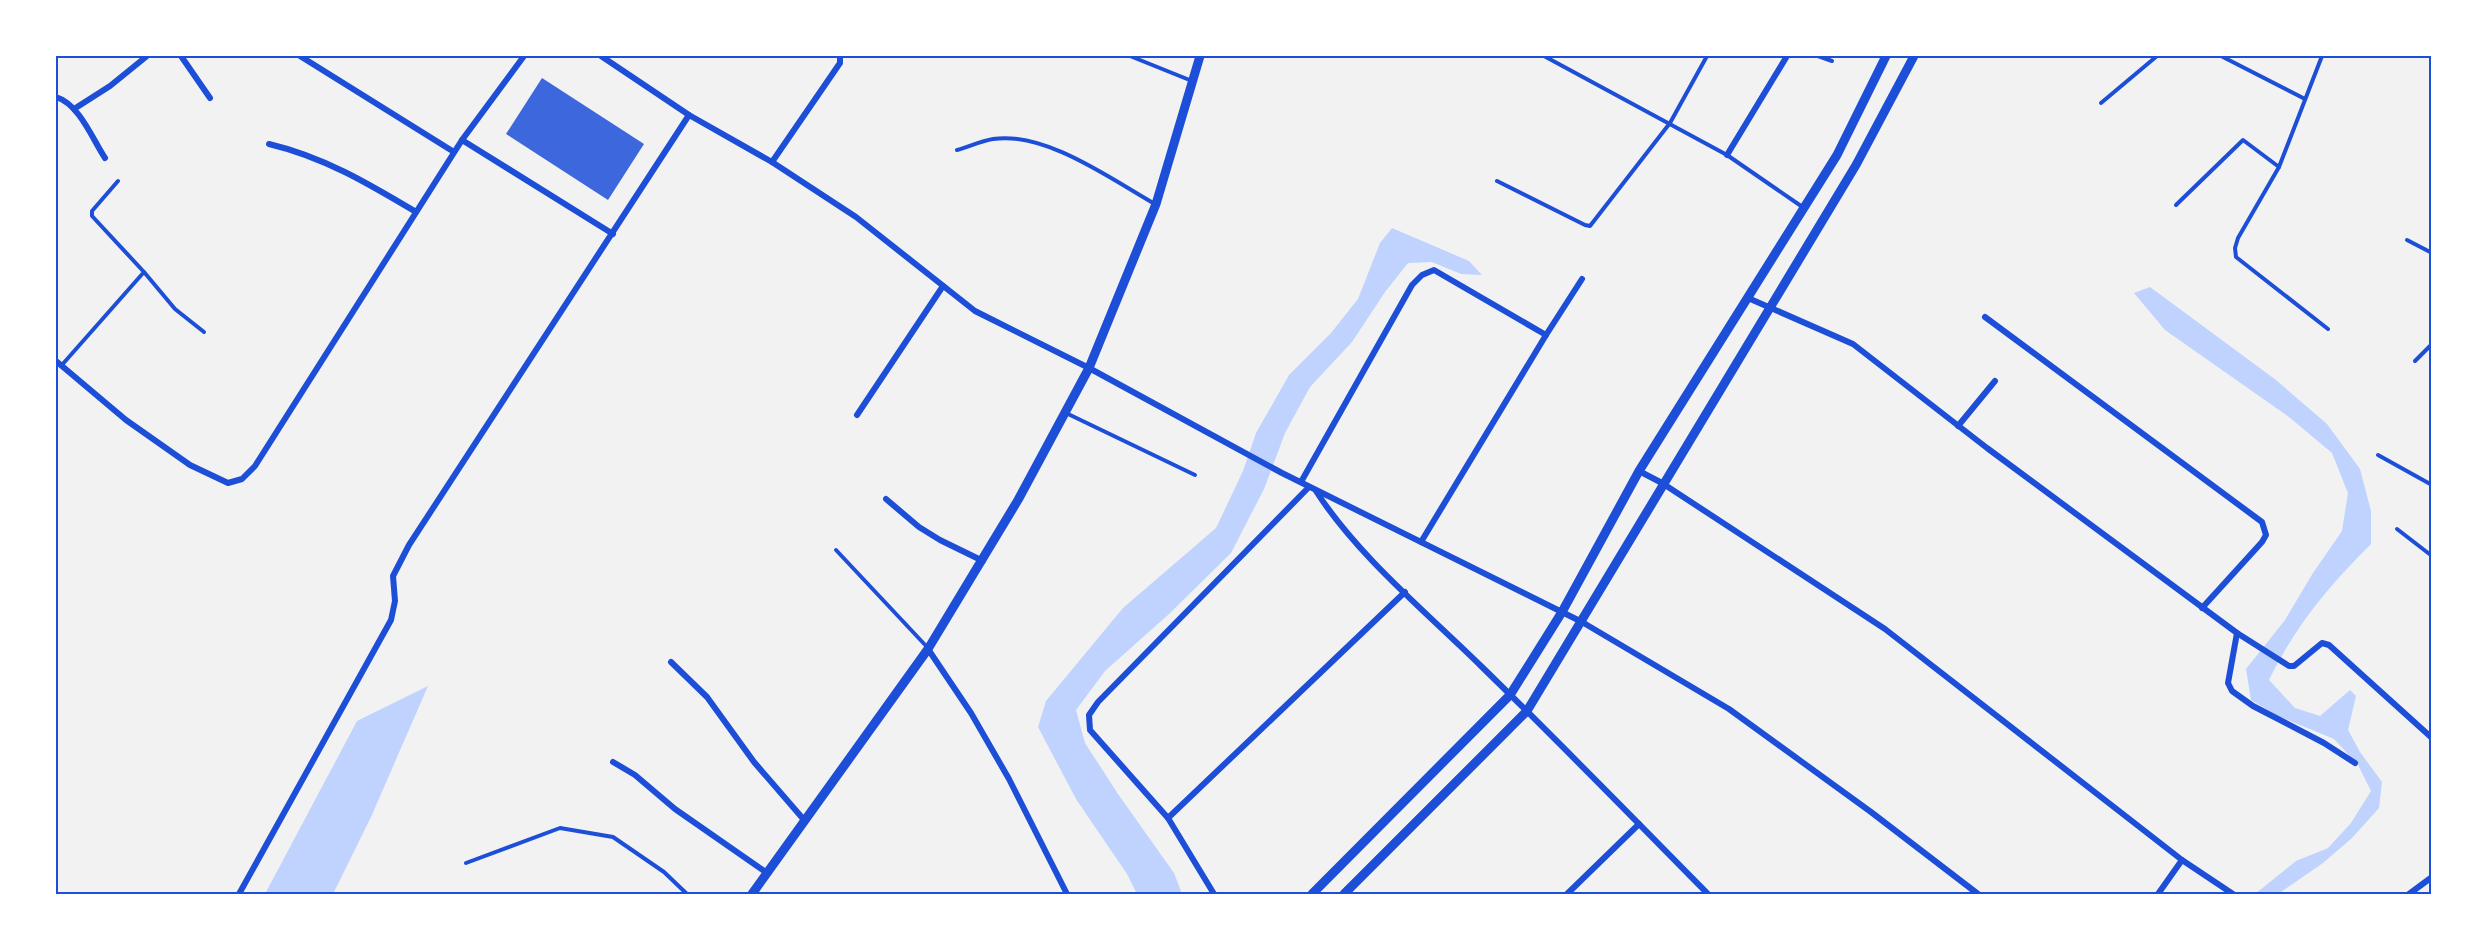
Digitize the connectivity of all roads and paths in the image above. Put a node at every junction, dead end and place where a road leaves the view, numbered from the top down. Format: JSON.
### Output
{"nodes":[{"id":1,"x":147,"y":56,"type":"edge"},
{"id":2,"x":181,"y":56,"type":"edge"},
{"id":3,"x":300,"y":56,"type":"edge"},
{"id":4,"x":524,"y":56,"type":"edge"},
{"id":5,"x":601,"y":56,"type":"edge"},
{"id":6,"x":840,"y":56,"type":"edge"},
{"id":7,"x":1130,"y":56,"type":"edge"},
{"id":8,"x":1200,"y":56,"type":"edge"},
{"id":9,"x":1544,"y":56,"type":"edge"},
{"id":10,"x":1707,"y":56,"type":"edge"},
{"id":11,"x":1787,"y":56,"type":"edge"},
{"id":12,"x":1818,"y":56,"type":"edge"},
{"id":13,"x":1886,"y":56,"type":"edge"},
{"id":14,"x":1914,"y":56,"type":"edge"},
{"id":15,"x":2157,"y":56,"type":"edge"},
{"id":16,"x":2221,"y":56,"type":"edge"},
{"id":17,"x":2322,"y":56,"type":"edge"},
{"id":18,"x":1832,"y":61,"type":"dead end"},
{"id":19,"x":1193,"y":81,"type":"junction"},
{"id":20,"x":56,"y":97,"type":"edge"},
{"id":21,"x":210,"y":98,"type":"dead end"},
{"id":22,"x":2305,"y":99,"type":"junction"},
{"id":23,"x":2101,"y":103,"type":"dead end"},
{"id":24,"x":74,"y":109,"type":"junction"},
{"id":25,"x":689,"y":115,"type":"junction"},
{"id":26,"x":1670,"y":123,"type":"junction"},
{"id":27,"x":462,"y":140,"type":"junction"},
{"id":28,"x":269,"y":144,"type":"dead end"},
{"id":29,"x":957,"y":150,"type":"dead end"},
{"id":30,"x":454,"y":152,"type":"junction"},
{"id":31,"x":1727,"y":155,"type":"junction"},
{"id":32,"x":105,"y":158,"type":"dead end"},
{"id":33,"x":772,"y":162,"type":"junction"},
{"id":34,"x":2279,"y":167,"type":"junction"},
{"id":35,"x":118,"y":181,"type":"dead end"},
{"id":36,"x":1497,"y":181,"type":"dead end"},
{"id":37,"x":1156,"y":204,"type":"junction"},
{"id":38,"x":2176,"y":205,"type":"dead end"},
{"id":39,"x":1804,"y":208,"type":"junction"},
{"id":40,"x":416,"y":212,"type":"junction"},
{"id":41,"x":613,"y":234,"type":"junction"},
{"id":42,"x":2407,"y":240,"type":"dead end"},
{"id":43,"x":2432,"y":253,"type":"edge"},
{"id":44,"x":144,"y":272,"type":"junction"},
{"id":45,"x":1582,"y":279,"type":"dead end"},
{"id":46,"x":943,"y":286,"type":"junction"},
{"id":47,"x":1748,"y":298,"type":"junction"},
{"id":48,"x":1769,"y":307,"type":"junction"},
{"id":49,"x":1985,"y":317,"type":"dead end"},
{"id":50,"x":2328,"y":329,"type":"dead end"},
{"id":51,"x":204,"y":332,"type":"dead end"},
{"id":52,"x":1546,"y":335,"type":"junction"},
{"id":53,"x":2432,"y":344,"type":"edge"},
{"id":54,"x":2415,"y":361,"type":"dead end"},
{"id":55,"x":58,"y":364,"type":"edge"},
{"id":56,"x":1089,"y":368,"type":"junction"},
{"id":57,"x":1995,"y":381,"type":"dead end"},
{"id":58,"x":1065,"y":412,"type":"junction"},
{"id":59,"x":857,"y":415,"type":"dead end"},
{"id":60,"x":1958,"y":426,"type":"junction"},
{"id":61,"x":2379,"y":455,"type":"dead end"},
{"id":62,"x":1639,"y":471,"type":"junction"},
{"id":63,"x":1196,"y":475,"type":"dead end"},
{"id":64,"x":1301,"y":482,"type":"junction"},
{"id":65,"x":1662,"y":483,"type":"junction"},
{"id":66,"x":2432,"y":484,"type":"edge"},
{"id":67,"x":1312,"y":489,"type":"junction"},
{"id":68,"x":886,"y":499,"type":"dead end"},
{"id":69,"x":2397,"y":529,"type":"dead end"},
{"id":70,"x":1421,"y":542,"type":"junction"},
{"id":71,"x":836,"y":550,"type":"dead end"},
{"id":72,"x":2432,"y":556,"type":"edge"},
{"id":73,"x":983,"y":561,"type":"junction"},
{"id":74,"x":1405,"y":592,"type":"junction"},
{"id":75,"x":2202,"y":608,"type":"junction"},
{"id":76,"x":1562,"y":612,"type":"junction"},
{"id":77,"x":1582,"y":622,"type":"junction"},
{"id":78,"x":2237,"y":633,"type":"junction"},
{"id":79,"x":928,"y":649,"type":"junction"},
{"id":80,"x":671,"y":662,"type":"dead end"},
{"id":81,"x":1510,"y":695,"type":"junction"},
{"id":82,"x":1527,"y":711,"type":"junction"},
{"id":83,"x":2432,"y":738,"type":"edge"},
{"id":84,"x":613,"y":762,"type":"dead end"},
{"id":85,"x":2355,"y":764,"type":"dead end"},
{"id":86,"x":1168,"y":818,"type":"junction"},
{"id":87,"x":805,"y":821,"type":"junction"},
{"id":88,"x":1639,"y":824,"type":"junction"},
{"id":89,"x":2182,"y":860,"type":"junction"},
{"id":90,"x":466,"y":863,"type":"dead end"},
{"id":91,"x":767,"y":873,"type":"junction"},
{"id":92,"x":2432,"y":877,"type":"edge"},
{"id":93,"x":239,"y":894,"type":"edge"},
{"id":94,"x":687,"y":894,"type":"edge"},
{"id":95,"x":752,"y":894,"type":"edge"},
{"id":96,"x":1067,"y":894,"type":"edge"},
{"id":97,"x":1214,"y":894,"type":"edge"},
{"id":98,"x":1312,"y":894,"type":"edge"},
{"id":99,"x":1344,"y":894,"type":"edge"},
{"id":100,"x":1567,"y":894,"type":"edge"},
{"id":101,"x":1708,"y":894,"type":"edge"},
{"id":102,"x":1978,"y":894,"type":"edge"},
{"id":103,"x":2158,"y":894,"type":"edge"},
{"id":104,"x":2233,"y":894,"type":"edge"},
{"id":105,"x":2409,"y":894,"type":"edge"}],
"edges":[{"from":1,"to":24,"type":"street"},
{"from":2,"to":21,"type":"street"},
{"from":3,"to":30,"type":"street"},
{"from":4,"to":27,"type":"street"},
{"from":5,"to":25,"type":"street"},
{"from":6,"to":33,"type":"street"},
{"from":7,"to":19,"type":"lane"},
{"from":8,"to":19,"type":"street"},
{"from":9,"to":26,"type":"lane"},
{"from":10,"to":26,"type":"lane"},
{"from":11,"to":31,"type":"street"},
{"from":12,"to":18,"type":"lane"},
{"from":13,"to":39,"type":"street"},
{"from":14,"to":48,"type":"street"},
{"from":15,"to":23,"type":"lane"},
{"from":16,"to":22,"type":"lane"},
{"from":17,"to":22,"type":"lane"},
{"from":19,"to":37,"type":"street"},
{"from":20,"to":24,"type":"street"},
{"from":22,"to":34,"type":"lane"},
{"from":24,"to":32,"type":"street"},
{"from":25,"to":33,"type":"street"},
{"from":25,"to":41,"type":"street"},
{"from":26,"to":31,"type":"lane"},
{"from":26,"to":36,"type":"lane"},
{"from":27,"to":30,"type":"street"},
{"from":27,"to":41,"type":"street"},
{"from":28,"to":40,"type":"street"},
{"from":29,"to":37,"type":"lane"},
{"from":30,"to":40,"type":"street"},
{"from":31,"to":39,"type":"lane"},
{"from":33,"to":46,"type":"street"},
{"from":34,"to":38,"type":"lane"},
{"from":34,"to":50,"type":"lane"},
{"from":35,"to":44,"type":"lane"},
{"from":37,"to":56,"type":"street"},
{"from":39,"to":47,"type":"street"},
{"from":40,"to":55,"type":"street"},
{"from":41,"to":93,"type":"street"},
{"from":42,"to":43,"type":"lane"},
{"from":44,"to":51,"type":"lane"},
{"from":44,"to":55,"type":"lane"},
{"from":45,"to":52,"type":"street"},
{"from":46,"to":56,"type":"street"},
{"from":46,"to":59,"type":"street"},
{"from":47,"to":48,"type":"street"},
{"from":47,"to":62,"type":"street"},
{"from":48,"to":60,"type":"street"},
{"from":48,"to":65,"type":"street"},
{"from":49,"to":75,"type":"street"},
{"from":52,"to":64,"type":"street"},
{"from":52,"to":70,"type":"street"},
{"from":53,"to":54,"type":"lane"},
{"from":56,"to":58,"type":"street"},
{"from":56,"to":64,"type":"street"},
{"from":57,"to":60,"type":"street"},
{"from":58,"to":63,"type":"lane"},
{"from":58,"to":73,"type":"street"},
{"from":60,"to":75,"type":"street"},
{"from":61,"to":66,"type":"lane"},
{"from":62,"to":65,"type":"street"},
{"from":62,"to":76,"type":"street"},
{"from":64,"to":67,"type":"street"},
{"from":65,"to":77,"type":"street"},
{"from":65,"to":89,"type":"street"},
{"from":67,"to":70,"type":"street"},
{"from":67,"to":74,"type":"street"},
{"from":67,"to":86,"type":"street"},
{"from":68,"to":73,"type":"street"},
{"from":69,"to":72,"type":"lane"},
{"from":70,"to":76,"type":"street"},
{"from":71,"to":79,"type":"lane"},
{"from":73,"to":79,"type":"street"},
{"from":74,"to":81,"type":"street"},
{"from":74,"to":86,"type":"street"},
{"from":75,"to":78,"type":"street"},
{"from":76,"to":77,"type":"street"},
{"from":76,"to":81,"type":"street"},
{"from":77,"to":82,"type":"street"},
{"from":77,"to":102,"type":"street"},
{"from":78,"to":83,"type":"street"},
{"from":78,"to":85,"type":"street"},
{"from":79,"to":87,"type":"street"},
{"from":79,"to":96,"type":"street"},
{"from":80,"to":87,"type":"street"},
{"from":81,"to":82,"type":"street"},
{"from":81,"to":98,"type":"street"},
{"from":82,"to":88,"type":"street"},
{"from":82,"to":99,"type":"street"},
{"from":84,"to":91,"type":"street"},
{"from":86,"to":97,"type":"street"},
{"from":87,"to":91,"type":"street"},
{"from":88,"to":100,"type":"street"},
{"from":88,"to":101,"type":"street"},
{"from":89,"to":103,"type":"street"},
{"from":89,"to":104,"type":"street"},
{"from":90,"to":94,"type":"lane"},
{"from":91,"to":95,"type":"street"},
{"from":92,"to":105,"type":"street"}]}
